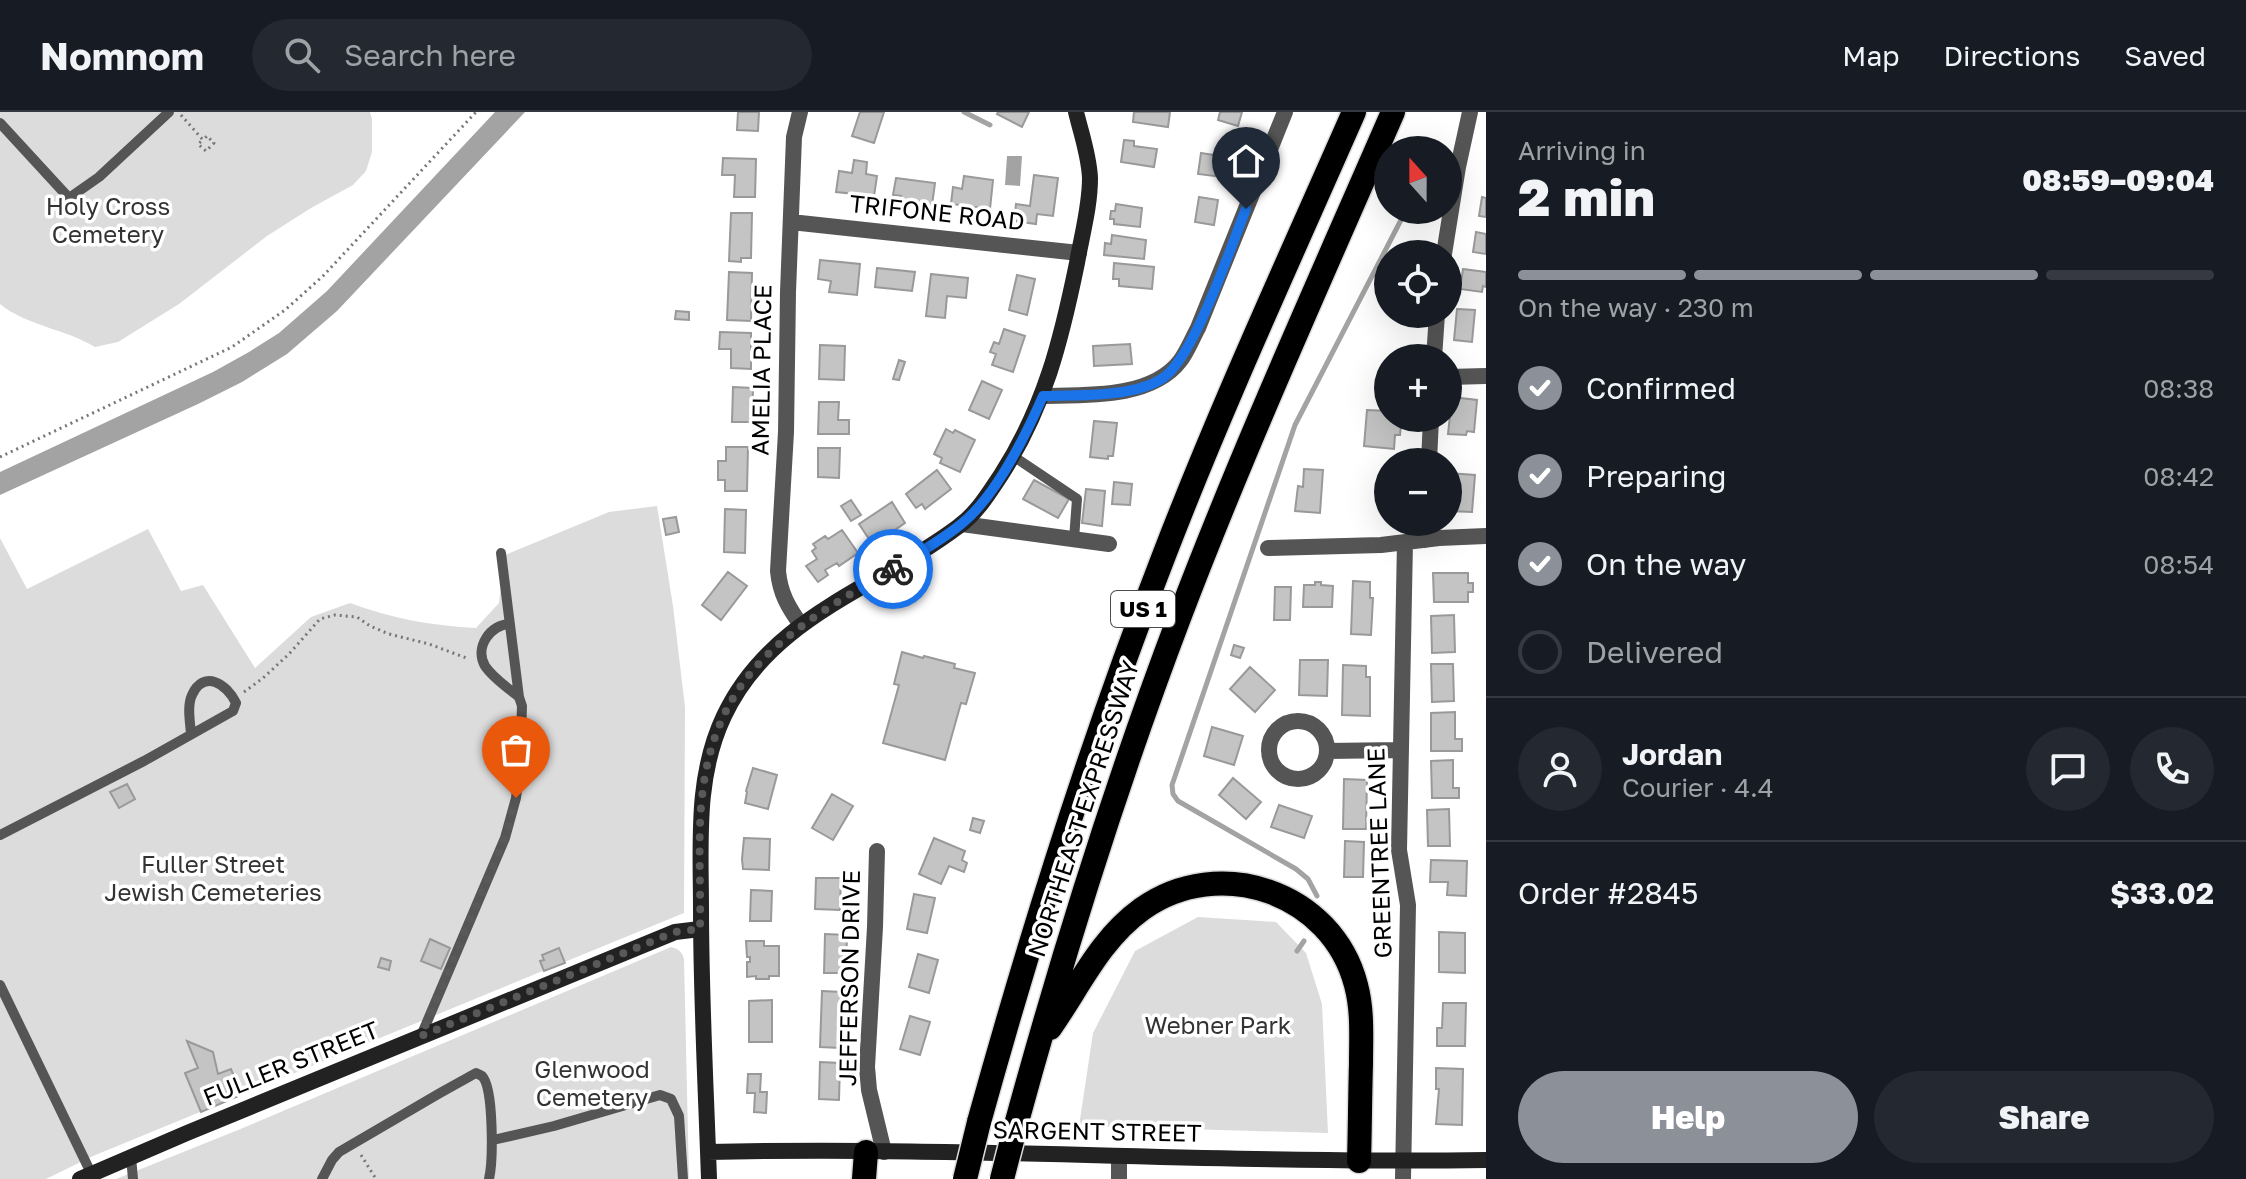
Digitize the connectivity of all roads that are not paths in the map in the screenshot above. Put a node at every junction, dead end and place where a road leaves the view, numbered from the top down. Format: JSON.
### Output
{"nodes":[{"id":1,"x":169,"y":112,"type":"edge"},
{"id":2,"x":800,"y":112,"type":"edge"},
{"id":3,"x":1076,"y":112,"type":"edge"},
{"id":4,"x":1285,"y":112,"type":"edge"},
{"id":5,"x":1354,"y":112,"type":"edge"},
{"id":6,"x":1393,"y":112,"type":"edge"},
{"id":7,"x":1470,"y":112,"type":"edge"},
{"id":8,"x":0,"y":123,"type":"edge"},
{"id":9,"x":791,"y":222,"type":"junction"},
{"id":10,"x":1446,"y":240,"type":"edge"},
{"id":11,"x":1079,"y":253,"type":"junction"},
{"id":12,"x":1486,"y":376,"type":"edge"},
{"id":13,"x":1462,"y":377,"type":"edge"},
{"id":14,"x":1043,"y":396,"type":"junction"},
{"id":15,"x":1013,"y":456,"type":"junction"},
{"id":16,"x":962,"y":524,"type":"junction"},
{"id":17,"x":1425,"y":536,"type":"edge"},
{"id":18,"x":1486,"y":536,"type":"edge"},
{"id":19,"x":1074,"y":539,"type":"junction"},
{"id":20,"x":1425,"y":540,"type":"junction"},
{"id":21,"x":1405,"y":542,"type":"junction"},
{"id":22,"x":1109,"y":544,"type":"dead end"},
{"id":23,"x":1268,"y":548,"type":"dead end"},
{"id":24,"x":501,"y":553,"type":"dead end"},
{"id":25,"x":510,"y":624,"type":"junction"},
{"id":26,"x":801,"y":625,"type":"junction"},
{"id":27,"x":519,"y":697,"type":"junction"},
{"id":28,"x":191,"y":734,"type":"junction"},
{"id":29,"x":1400,"y":750,"type":"junction"},
{"id":30,"x":1327,"y":751,"type":"dead end"},
{"id":31,"x":0,"y":835,"type":"edge"},
{"id":32,"x":877,"y":851,"type":"dead end"},
{"id":33,"x":700,"y":929,"type":"junction"},
{"id":34,"x":0,"y":985,"type":"edge"},
{"id":35,"x":421,"y":1036,"type":"junction"},
{"id":36,"x":1039,"y":1043,"type":"junction"},
{"id":37,"x":493,"y":1140,"type":"junction"},
{"id":38,"x":708,"y":1152,"type":"junction"},
{"id":39,"x":875,"y":1152,"type":"junction"},
{"id":40,"x":131,"y":1157,"type":"junction"},
{"id":41,"x":1119,"y":1157,"type":"junction"},
{"id":42,"x":1486,"y":1160,"type":"edge"},
{"id":43,"x":1359,"y":1161,"type":"junction"},
{"id":44,"x":1403,"y":1161,"type":"junction"},
{"id":45,"x":86,"y":1176,"type":"edge"},
{"id":46,"x":133,"y":1179,"type":"edge"},
{"id":47,"x":322,"y":1179,"type":"edge"},
{"id":48,"x":489,"y":1179,"type":"edge"},
{"id":49,"x":683,"y":1179,"type":"edge"},
{"id":50,"x":709,"y":1179,"type":"edge"},
{"id":51,"x":864,"y":1179,"type":"edge"},
{"id":52,"x":965,"y":1179,"type":"edge"},
{"id":53,"x":1002,"y":1179,"type":"edge"},
{"id":54,"x":1119,"y":1179,"type":"edge"},
{"id":55,"x":1403,"y":1179,"type":"edge"}],
"edges":[{"from":1,"to":8,"type":"lane"},
{"from":2,"to":9,"type":"street","name":"AMELIA PLACE"},
{"from":3,"to":11,"type":"street"},
{"from":4,"to":14,"type":"street"},
{"from":5,"to":52,"type":"highway","name":"NORTHEAST EXPRESSWAY","number":"US 1","bridge":true},
{"from":6,"to":36,"type":"highway","name":"NORTHEAST EXPRESSWAY","number":"US 1"},
{"from":7,"to":10,"type":"street"},
{"from":9,"to":11,"type":"street","name":"TRIFONE ROAD"},
{"from":9,"to":26,"type":"street","name":"AMELIA PLACE"},
{"from":11,"to":14,"type":"street"},
{"from":12,"to":13,"type":"street"},
{"from":14,"to":15,"type":"street"},
{"from":15,"to":16,"type":"street"},
{"from":15,"to":19,"type":"lane"},
{"from":16,"to":19,"type":"street"},
{"from":16,"to":26,"type":"street"},
{"from":17,"to":20,"type":"street"},
{"from":18,"to":20,"type":"street"},
{"from":19,"to":22,"type":"street"},
{"from":20,"to":21,"type":"street"},
{"from":21,"to":23,"type":"street"},
{"from":21,"to":29,"type":"street","name":"GREENTREE LANE"},
{"from":24,"to":25,"type":"lane"},
{"from":25,"to":27,"type":"lane"},
{"from":25,"to":27,"type":"lane"},
{"from":26,"to":33,"type":"street"},
{"from":27,"to":35,"type":"lane"},
{"from":28,"to":28,"type":"lane"},
{"from":28,"to":31,"type":"lane"},
{"from":29,"to":30,"type":"street"},
{"from":29,"to":44,"type":"street","name":"GREENTREE LANE"},
{"from":32,"to":39,"type":"street","name":"JEFFERSON DRIVE"},
{"from":33,"to":35,"type":"street","name":"FULLER STREET"},
{"from":33,"to":38,"type":"street"},
{"from":34,"to":45,"type":"lane"},
{"from":35,"to":40,"type":"street","name":"FULLER STREET"},
{"from":36,"to":43,"type":"highway"},
{"from":36,"to":53,"type":"highway","name":"NORTHEAST EXPRESSWAY","number":"US 1","bridge":true},
{"from":37,"to":47,"type":"lane"},
{"from":37,"to":48,"type":"lane"},
{"from":37,"to":49,"type":"lane"},
{"from":38,"to":39,"type":"street","name":"SARGENT STREET"},
{"from":38,"to":50,"type":"street"},
{"from":39,"to":41,"type":"street","name":"SARGENT STREET"},
{"from":39,"to":51,"type":"highway"},
{"from":40,"to":45,"type":"street","name":"FULLER STREET"},
{"from":40,"to":46,"type":"lane"},
{"from":41,"to":43,"type":"street","name":"SARGENT STREET"},
{"from":41,"to":54,"type":"street"},
{"from":42,"to":44,"type":"street","name":"SARGENT STREET"},
{"from":43,"to":44,"type":"street","name":"SARGENT STREET"},
{"from":44,"to":55,"type":"street","name":"GREENTREE LANE"}]}
